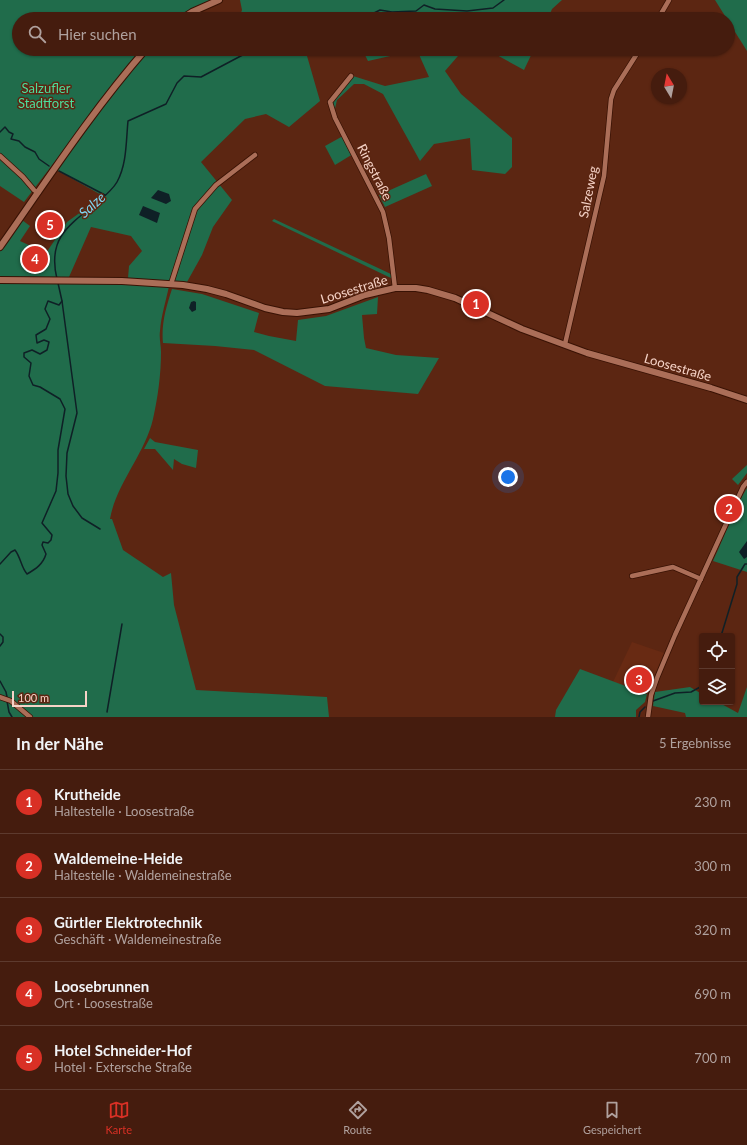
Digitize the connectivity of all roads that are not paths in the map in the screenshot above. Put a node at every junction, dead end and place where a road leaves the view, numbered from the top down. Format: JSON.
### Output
{"nodes":[{"id":1,"x":219,"y":0,"type":"edge"},
{"id":2,"x":669,"y":0,"type":"edge"},
{"id":3,"x":192,"y":12,"type":"edge"},
{"id":4,"x":662,"y":12,"type":"edge"},
{"id":5,"x":140,"y":56,"type":"edge"},
{"id":6,"x":636,"y":56,"type":"edge"},
{"id":7,"x":351,"y":76,"type":"dead end"},
{"id":8,"x":255,"y":155,"type":"dead end"},
{"id":9,"x":0,"y":156,"type":"edge"},
{"id":10,"x":38,"y":193,"type":"junction"},
{"id":11,"x":0,"y":247,"type":"edge"},
{"id":12,"x":0,"y":280,"type":"edge"},
{"id":13,"x":172,"y":284,"type":"junction"},
{"id":14,"x":395,"y":288,"type":"junction"},
{"id":15,"x":565,"y":344,"type":"junction"},
{"id":16,"x":747,"y":400,"type":"edge"},
{"id":17,"x":747,"y":482,"type":"edge"},
{"id":18,"x":632,"y":576,"type":"dead end"},
{"id":19,"x":701,"y":578,"type":"junction"},
{"id":20,"x":2,"y":698,"type":"edge"},
{"id":21,"x":30,"y":717,"type":"edge"},
{"id":22,"x":648,"y":717,"type":"edge"}],
"edges":[{"from":1,"to":3,"type":"street"},
{"from":2,"to":4,"type":"street"},
{"from":5,"to":10,"type":"street"},
{"from":6,"to":15,"type":"street","name":"Salzeweg"},
{"from":7,"to":14,"type":"street","name":"Ringstraße"},
{"from":8,"to":13,"type":"street"},
{"from":9,"to":10,"type":"street"},
{"from":10,"to":11,"type":"street"},
{"from":12,"to":13,"type":"street","name":"Loosestraße"},
{"from":13,"to":14,"type":"street","name":"Loosestraße"},
{"from":14,"to":15,"type":"street","name":"Loosestraße"},
{"from":15,"to":16,"type":"street","name":"Loosestraße"},
{"from":17,"to":19,"type":"street"},
{"from":18,"to":19,"type":"street"},
{"from":19,"to":22,"type":"street"},
{"from":20,"to":21,"type":"street"}]}
